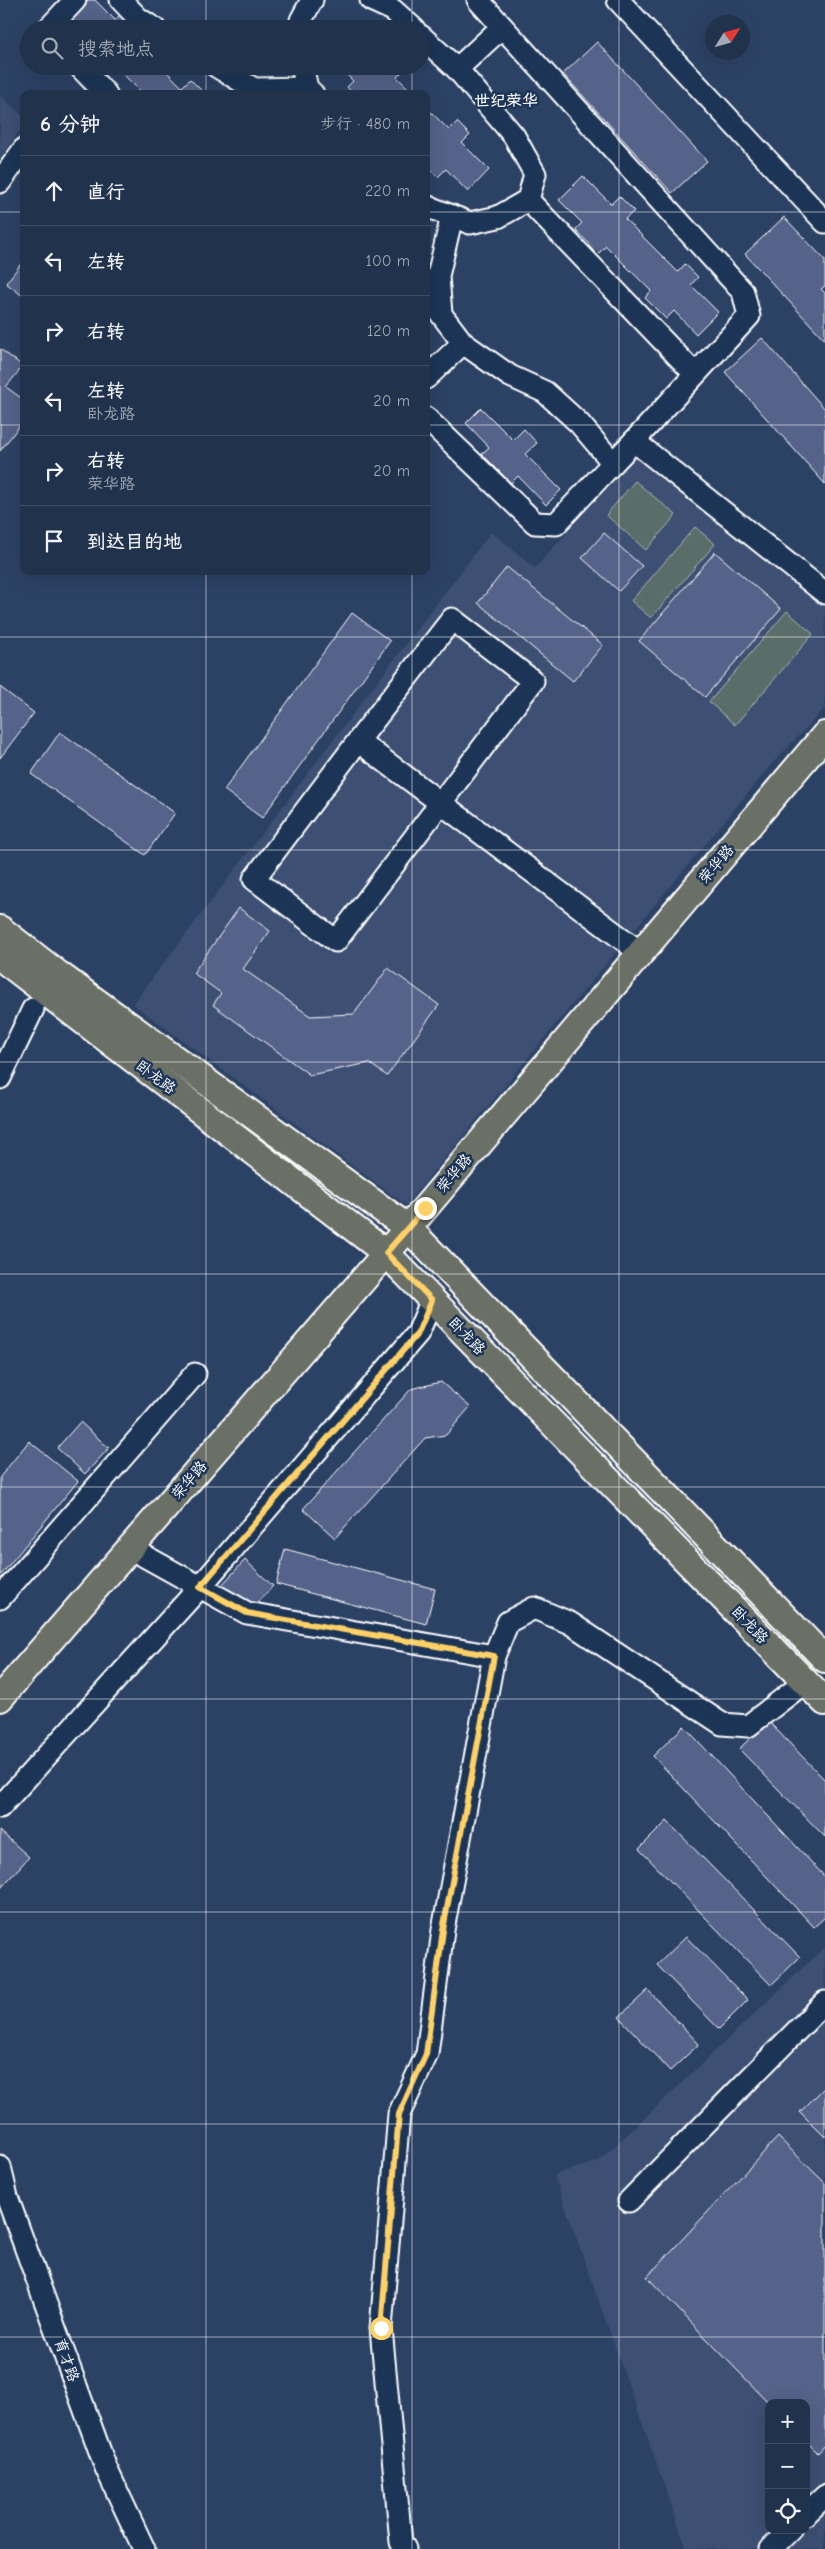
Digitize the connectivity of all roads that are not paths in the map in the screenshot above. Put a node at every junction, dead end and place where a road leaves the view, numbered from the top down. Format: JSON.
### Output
{"nodes":[{"id":1,"x":75,"y":0,"type":"edge"},
{"id":2,"x":121,"y":0,"type":"edge"},
{"id":3,"x":312,"y":0,"type":"edge"},
{"id":4,"x":371,"y":0,"type":"edge"},
{"id":5,"x":478,"y":0,"type":"edge"},
{"id":6,"x":618,"y":0,"type":"edge"},
{"id":7,"x":56,"y":20,"type":"edge"},
{"id":8,"x":141,"y":20,"type":"edge"},
{"id":9,"x":301,"y":20,"type":"edge"},
{"id":10,"x":404,"y":20,"type":"edge"},
{"id":11,"x":502,"y":26,"type":"junction"},
{"id":12,"x":430,"y":44,"type":"edge"},
{"id":13,"x":457,"y":69,"type":"junction"},
{"id":14,"x":88,"y":75,"type":"edge"},
{"id":15,"x":231,"y":75,"type":"edge"},
{"id":16,"x":305,"y":75,"type":"edge"},
{"id":17,"x":102,"y":90,"type":"edge"},
{"id":18,"x":282,"y":90,"type":"edge"},
{"id":19,"x":310,"y":90,"type":"edge"},
{"id":20,"x":20,"y":154,"type":"edge"},
{"id":21,"x":0,"y":182,"type":"edge"},
{"id":22,"x":528,"y":200,"type":"junction"},
{"id":23,"x":430,"y":208,"type":"edge"},
{"id":24,"x":452,"y":216,"type":"junction"},
{"id":25,"x":825,"y":222,"type":"edge"},
{"id":26,"x":463,"y":343,"type":"junction"},
{"id":27,"x":430,"y":374,"type":"edge"},
{"id":28,"x":695,"y":374,"type":"junction"},
{"id":29,"x":430,"y":422,"type":"edge"},
{"id":30,"x":634,"y":441,"type":"junction"},
{"id":31,"x":613,"y":463,"type":"junction"},
{"id":32,"x":825,"y":592,"type":"edge"},
{"id":33,"x":825,"y":735,"type":"edge"},
{"id":34,"x":358,"y":741,"type":"junction"},
{"id":35,"x":440,"y":802,"type":"junction"},
{"id":36,"x":0,"y":929,"type":"edge"},
{"id":37,"x":640,"y":953,"type":"junction"},
{"id":38,"x":0,"y":957,"type":"edge"},
{"id":39,"x":33,"y":1010,"type":"dead end"},
{"id":40,"x":0,"y":1078,"type":"edge"},
{"id":41,"x":408,"y":1228,"type":"junction"},
{"id":42,"x":386,"y":1253,"type":"junction"},
{"id":43,"x":432,"y":1300,"type":"junction"},
{"id":44,"x":195,"y":1374,"type":"dead end"},
{"id":45,"x":130,"y":1548,"type":"junction"},
{"id":46,"x":200,"y":1587,"type":"junction"},
{"id":47,"x":0,"y":1598,"type":"edge"},
{"id":48,"x":494,"y":1656,"type":"junction"},
{"id":49,"x":825,"y":1659,"type":"edge"},
{"id":50,"x":806,"y":1682,"type":"junction"},
{"id":51,"x":0,"y":1698,"type":"edge"},
{"id":52,"x":825,"y":1702,"type":"edge"},
{"id":53,"x":0,"y":1807,"type":"edge"},
{"id":54,"x":825,"y":2002,"type":"edge"},
{"id":55,"x":0,"y":2167,"type":"edge"},
{"id":56,"x":629,"y":2202,"type":"dead end"},
{"id":57,"x":825,"y":2496,"type":"edge"},
{"id":58,"x":810,"y":2510,"type":"edge"},
{"id":59,"x":786,"y":2534,"type":"edge"},
{"id":60,"x":144,"y":2549,"type":"edge"},
{"id":61,"x":405,"y":2549,"type":"edge"},
{"id":62,"x":771,"y":2549,"type":"edge"}],
"edges":[{"from":1,"to":7,"type":"street"},
{"from":2,"to":8,"type":"street"},
{"from":3,"to":9,"type":"street"},
{"from":4,"to":10,"type":"street"},
{"from":5,"to":11,"type":"street"},
{"from":6,"to":25,"type":"street"},
{"from":11,"to":13,"type":"street"},
{"from":11,"to":28,"type":"street"},
{"from":12,"to":13,"type":"street"},
{"from":13,"to":22,"type":"street"},
{"from":14,"to":17,"type":"street"},
{"from":15,"to":18,"type":"street"},
{"from":16,"to":19,"type":"street"},
{"from":20,"to":21,"type":"street"},
{"from":22,"to":24,"type":"street"},
{"from":22,"to":28,"type":"street"},
{"from":23,"to":24,"type":"street"},
{"from":24,"to":26,"type":"street"},
{"from":26,"to":27,"type":"street"},
{"from":26,"to":31,"type":"street"},
{"from":28,"to":30,"type":"street"},
{"from":29,"to":31,"type":"street"},
{"from":30,"to":31,"type":"street"},
{"from":30,"to":32,"type":"street"},
{"from":33,"to":37,"type":"main road","name":"荣华路"},
{"from":34,"to":35,"type":"street"},
{"from":34,"to":35,"type":"street"},
{"from":34,"to":35,"type":"street"},
{"from":35,"to":37,"type":"street"},
{"from":36,"to":41,"type":"main road","name":"卧龙路"},
{"from":37,"to":41,"type":"main road","name":"荣华路"},
{"from":38,"to":42,"type":"main road","name":"卧龙路"},
{"from":39,"to":40,"type":"street"},
{"from":41,"to":42,"type":"main road","name":"荣华路"},
{"from":41,"to":49,"type":"main road","name":"卧龙路"},
{"from":42,"to":43,"type":"main road","name":"卧龙路"},
{"from":42,"to":45,"type":"main road","name":"荣华路"},
{"from":43,"to":46,"type":"street"},
{"from":43,"to":50,"type":"main road","name":"卧龙路"},
{"from":44,"to":47,"type":"street"},
{"from":45,"to":46,"type":"street"},
{"from":45,"to":51,"type":"main road","name":"荣华路"},
{"from":46,"to":48,"type":"street"},
{"from":46,"to":53,"type":"street"},
{"from":48,"to":50,"type":"street"},
{"from":48,"to":61,"type":"street"},
{"from":50,"to":52,"type":"main road","name":"卧龙路"},
{"from":54,"to":56,"type":"street"},
{"from":55,"to":60,"type":"street","name":"育才路"},
{"from":57,"to":58,"type":"street"},
{"from":59,"to":62,"type":"street"}]}
